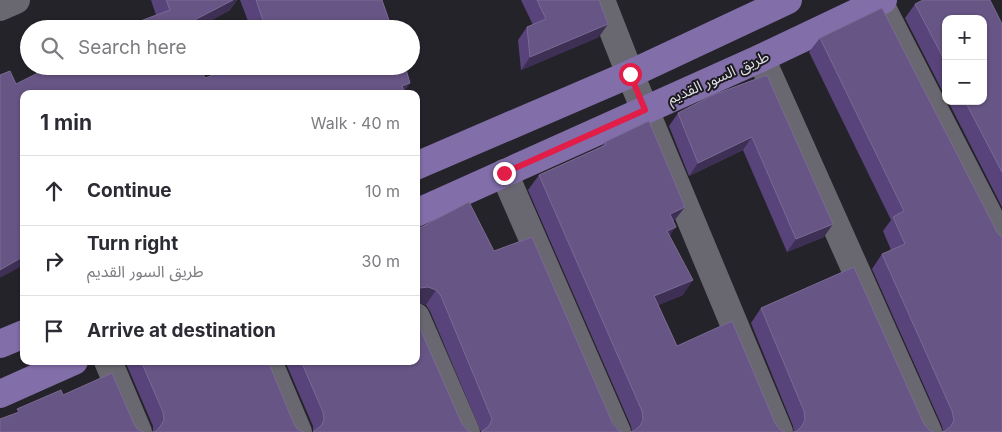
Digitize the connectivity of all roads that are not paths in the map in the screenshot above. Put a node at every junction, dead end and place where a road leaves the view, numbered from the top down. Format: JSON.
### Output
{"nodes":[{"id":1,"x":16,"y":0,"type":"edge"},
{"id":2,"x":601,"y":0,"type":"edge"},
{"id":3,"x":788,"y":0,"type":"edge"},
{"id":4,"x":880,"y":1,"type":"edge"},
{"id":5,"x":0,"y":7,"type":"edge"},
{"id":6,"x":761,"y":58,"type":"junction"},
{"id":7,"x":630,"y":74,"type":"junction"},
{"id":8,"x":645,"y":110,"type":"junction"},
{"id":9,"x":420,"y":164,"type":"edge"},
{"id":10,"x":504,"y":173,"type":"junction"},
{"id":11,"x":420,"y":211,"type":"edge"},
{"id":12,"x":1002,"y":241,"type":"edge"},
{"id":13,"x":420,"y":326,"type":"edge"},
{"id":14,"x":20,"y":336,"type":"edge"},
{"id":15,"x":0,"y":344,"type":"edge"},
{"id":16,"x":65,"y":365,"type":"edge"},
{"id":17,"x":110,"y":365,"type":"edge"},
{"id":18,"x":270,"y":365,"type":"edge"},
{"id":19,"x":0,"y":394,"type":"edge"},
{"id":20,"x":138,"y":432,"type":"edge"},
{"id":21,"x":298,"y":432,"type":"edge"},
{"id":22,"x":466,"y":432,"type":"edge"},
{"id":23,"x":617,"y":432,"type":"edge"},
{"id":24,"x":780,"y":432,"type":"edge"},
{"id":25,"x":928,"y":432,"type":"edge"}],
"edges":[{"from":1,"to":5,"type":"street"},
{"from":2,"to":7,"type":"street"},
{"from":3,"to":7,"type":"main road"},
{"from":4,"to":6,"type":"main road","name":"طريق السور القديم"},
{"from":4,"to":12,"type":"street"},
{"from":6,"to":8,"type":"main road","name":"طريق السور القديم"},
{"from":6,"to":25,"type":"street"},
{"from":7,"to":8,"type":"street"},
{"from":7,"to":9,"type":"main road"},
{"from":8,"to":10,"type":"main road","name":"طريق السور القديم"},
{"from":8,"to":24,"type":"street"},
{"from":10,"to":11,"type":"main road","name":"طريق السور القديم"},
{"from":10,"to":23,"type":"street"},
{"from":13,"to":22,"type":"street"},
{"from":14,"to":15,"type":"main road"},
{"from":16,"to":19,"type":"main road"},
{"from":17,"to":20,"type":"street"},
{"from":18,"to":21,"type":"street"}]}
